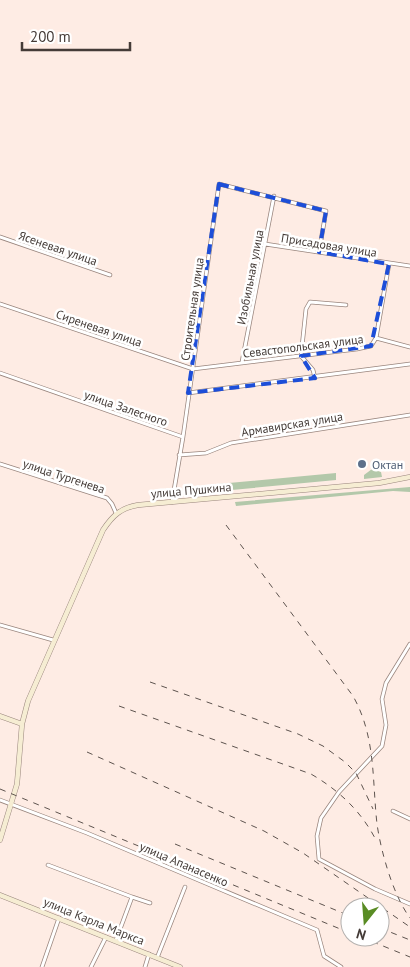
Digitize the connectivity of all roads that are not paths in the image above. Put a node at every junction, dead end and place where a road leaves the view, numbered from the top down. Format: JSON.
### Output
{"nodes":[{"id":1,"x":274,"y":196,"type":"junction"},
{"id":2,"x":0,"y":237,"type":"edge"},
{"id":3,"x":266,"y":244,"type":"junction"},
{"id":4,"x":319,"y":252,"type":"junction"},
{"id":5,"x":389,"y":264,"type":"junction"},
{"id":6,"x":410,"y":266,"type":"edge"},
{"id":7,"x":110,"y":275,"type":"dead end"},
{"id":8,"x":0,"y":304,"type":"edge"},
{"id":9,"x":346,"y":305,"type":"dead end"},
{"id":10,"x":376,"y":338,"type":"junction"},
{"id":11,"x":410,"y":347,"type":"edge"},
{"id":12,"x":302,"y":356,"type":"junction"},
{"id":13,"x":242,"y":362,"type":"junction"},
{"id":14,"x":410,"y":364,"type":"edge"},
{"id":15,"x":192,"y":369,"type":"junction"},
{"id":16,"x":0,"y":373,"type":"edge"},
{"id":17,"x":315,"y":378,"type":"junction"},
{"id":18,"x":188,"y":393,"type":"junction"},
{"id":19,"x":410,"y":415,"type":"edge"},
{"id":20,"x":183,"y":437,"type":"junction"},
{"id":21,"x":179,"y":456,"type":"junction"},
{"id":22,"x":0,"y":464,"type":"edge"},
{"id":23,"x":410,"y":477,"type":"edge"},
{"id":24,"x":172,"y":502,"type":"junction"},
{"id":25,"x":116,"y":513,"type":"junction"},
{"id":26,"x":0,"y":625,"type":"edge"},
{"id":27,"x":53,"y":640,"type":"junction"},
{"id":28,"x":410,"y":644,"type":"edge"},
{"id":29,"x":0,"y":716,"type":"edge"},
{"id":30,"x":22,"y":724,"type":"junction"},
{"id":31,"x":0,"y":800,"type":"edge"},
{"id":32,"x":10,"y":805,"type":"junction"},
{"id":33,"x":393,"y":811,"type":"dead end"},
{"id":34,"x":410,"y":819,"type":"edge"},
{"id":35,"x":0,"y":840,"type":"edge"},
{"id":36,"x":48,"y":865,"type":"dead end"},
{"id":37,"x":185,"y":887,"type":"dead end"},
{"id":38,"x":0,"y":895,"type":"edge"},
{"id":39,"x":132,"y":897,"type":"junction"},
{"id":40,"x":150,"y":904,"type":"dead end"},
{"id":41,"x":410,"y":904,"type":"edge"},
{"id":42,"x":59,"y":917,"type":"junction"},
{"id":43,"x":106,"y":936,"type":"junction"},
{"id":44,"x":116,"y":940,"type":"junction"},
{"id":45,"x":149,"y":954,"type":"junction"},
{"id":46,"x":157,"y":958,"type":"junction"},
{"id":47,"x":42,"y":967,"type":"edge"},
{"id":48,"x":91,"y":967,"type":"edge"},
{"id":49,"x":145,"y":967,"type":"edge"},
{"id":50,"x":180,"y":967,"type":"edge"},
{"id":51,"x":341,"y":967,"type":"edge"}],
"edges":[{"from":1,"to":3,"type":"street","name":"Изобильная улица"},
{"from":1,"to":4,"type":"street"},
{"from":1,"to":15,"type":"street","name":"Строительная улица"},
{"from":2,"to":7,"type":"street","name":"Ясеневая улица"},
{"from":3,"to":4,"type":"street","name":"Присадовая улица"},
{"from":3,"to":13,"type":"street","name":"Изобильная улица"},
{"from":4,"to":5,"type":"street","name":"Присадовая улица"},
{"from":5,"to":6,"type":"street","name":"Присадовая улица"},
{"from":5,"to":10,"type":"street","name":"Присадовая улица"},
{"from":8,"to":15,"type":"street","name":"Сиреневая улица"},
{"from":9,"to":12,"type":"street"},
{"from":10,"to":11,"type":"street","name":"Севастопольская улица"},
{"from":10,"to":12,"type":"street","name":"Севастопольская улица"},
{"from":12,"to":13,"type":"street","name":"Севастопольская улица"},
{"from":12,"to":17,"type":"street"},
{"from":13,"to":15,"type":"street","name":"Севастопольская улица"},
{"from":14,"to":17,"type":"street"},
{"from":15,"to":18,"type":"street","name":"Строительная улица"},
{"from":16,"to":20,"type":"street","name":"улица Залесного"},
{"from":17,"to":18,"type":"street"},
{"from":18,"to":20,"type":"street","name":"Строительная улица"},
{"from":19,"to":21,"type":"street","name":"Армавирская улица"},
{"from":20,"to":21,"type":"street"},
{"from":21,"to":24,"type":"street"},
{"from":22,"to":25,"type":"street","name":"улица Тургенева"},
{"from":23,"to":24,"type":"main road","name":"улица Пушкина"},
{"from":24,"to":25,"type":"main road","name":"улица Пушкина"},
{"from":25,"to":27,"type":"main road"},
{"from":26,"to":27,"type":"street"},
{"from":27,"to":30,"type":"main road"},
{"from":28,"to":41,"type":"street"},
{"from":29,"to":30,"type":"main road"},
{"from":30,"to":32,"type":"main road"},
{"from":31,"to":32,"type":"street","name":"улица Апанасенко"},
{"from":32,"to":35,"type":"main road"},
{"from":32,"to":51,"type":"street","name":"улица Апанасенко"},
{"from":33,"to":34,"type":"street"},
{"from":36,"to":39,"type":"street"},
{"from":37,"to":46,"type":"street"},
{"from":38,"to":42,"type":"main road","name":"улица Карла Маркса"},
{"from":39,"to":40,"type":"street"},
{"from":39,"to":44,"type":"street"},
{"from":42,"to":43,"type":"main road","name":"улица Карла Маркса"},
{"from":42,"to":47,"type":"street"},
{"from":43,"to":44,"type":"main road","name":"улица Карла Маркса"},
{"from":43,"to":48,"type":"street"},
{"from":44,"to":45,"type":"main road","name":"улица Карла Маркса"},
{"from":45,"to":46,"type":"main road","name":"улица Карла Маркса"},
{"from":45,"to":49,"type":"street"},
{"from":46,"to":50,"type":"main road","name":"улица Карла Маркса"}]}
